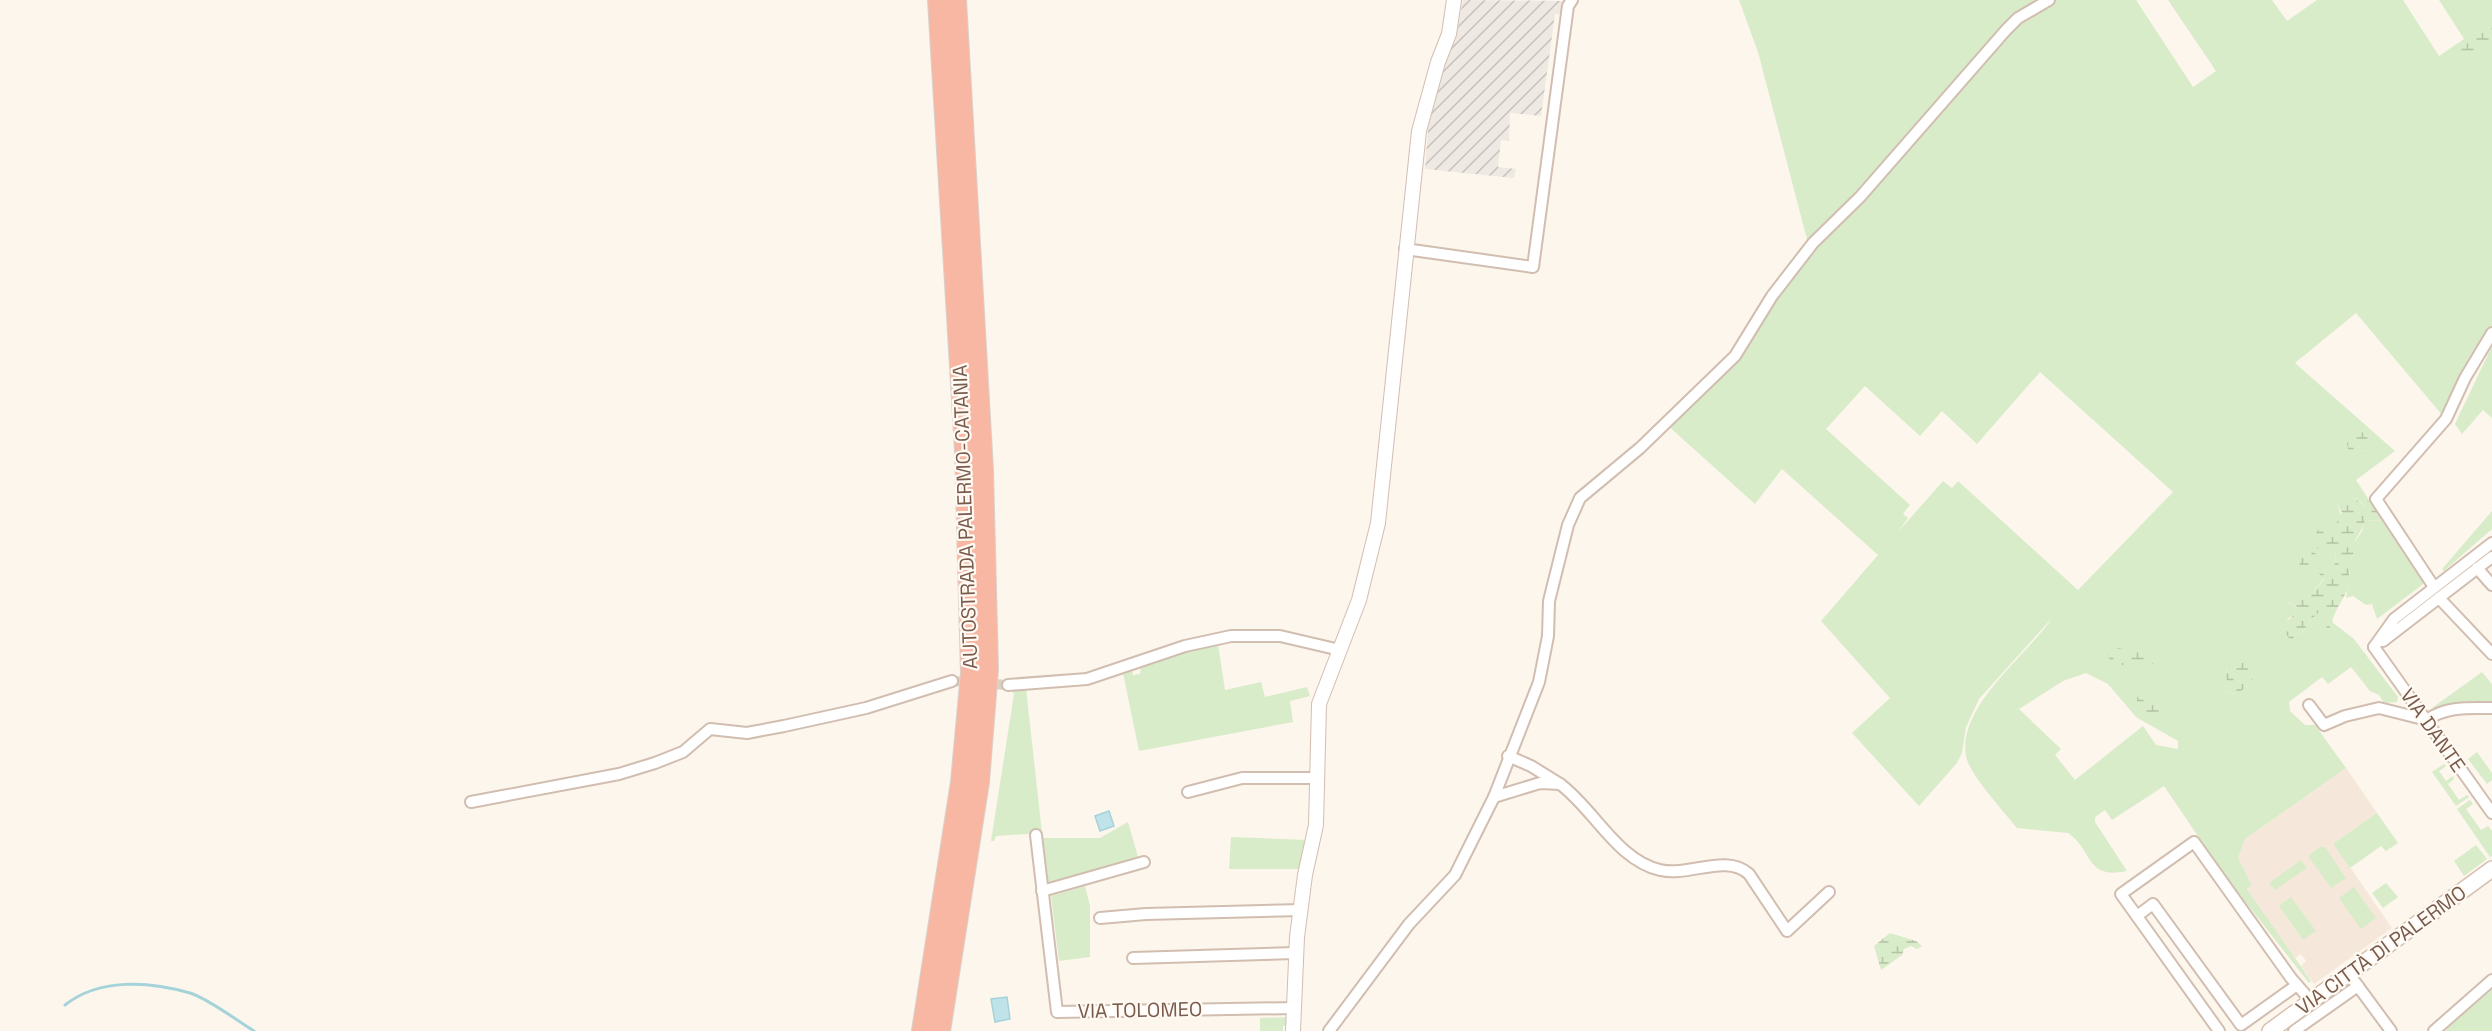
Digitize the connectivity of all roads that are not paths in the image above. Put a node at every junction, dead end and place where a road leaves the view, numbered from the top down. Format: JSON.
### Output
{"nodes":[{"id":1,"x":938,"y":0,"type":"edge"},
{"id":2,"x":956,"y":0,"type":"edge"},
{"id":3,"x":1454,"y":0,"type":"edge"},
{"id":4,"x":1572,"y":0,"type":"edge"},
{"id":5,"x":2049,"y":0,"type":"edge"},
{"id":6,"x":1405,"y":249,"type":"junction"},
{"id":7,"x":2492,"y":333,"type":"edge"},
{"id":8,"x":2492,"y":543,"type":"edge"},
{"id":9,"x":2492,"y":558,"type":"edge"},
{"id":10,"x":2477,"y":568,"type":"junction"},
{"id":11,"x":2492,"y":585,"type":"edge"},
{"id":12,"x":2437,"y":592,"type":"junction"},
{"id":13,"x":1340,"y":650,"type":"junction"},
{"id":14,"x":2492,"y":654,"type":"edge"},
{"id":15,"x":952,"y":681,"type":"tunnel mouth"},
{"id":16,"x":1008,"y":685,"type":"tunnel mouth"},
{"id":17,"x":2309,"y":705,"type":"dead end"},
{"id":18,"x":2492,"y":708,"type":"edge"},
{"id":19,"x":2427,"y":720,"type":"junction"},
{"id":20,"x":1508,"y":756,"type":"junction"},
{"id":21,"x":1531,"y":766,"type":"junction"},
{"id":22,"x":1318,"y":778,"type":"junction"},
{"id":23,"x":1560,"y":784,"type":"junction"},
{"id":24,"x":1533,"y":785,"type":"junction"},
{"id":25,"x":1188,"y":792,"type":"dead end"},
{"id":26,"x":1494,"y":797,"type":"junction"},
{"id":27,"x":471,"y":802,"type":"dead end"},
{"id":28,"x":2492,"y":813,"type":"edge"},
{"id":29,"x":1036,"y":835,"type":"dead end"},
{"id":30,"x":1144,"y":862,"type":"dead end"},
{"id":31,"x":2492,"y":869,"type":"edge"},
{"id":32,"x":1042,"y":891,"type":"junction"},
{"id":33,"x":1829,"y":892,"type":"dead end"},
{"id":34,"x":1300,"y":910,"type":"junction"},
{"id":35,"x":2137,"y":916,"type":"junction"},
{"id":36,"x":1100,"y":918,"type":"dead end"},
{"id":37,"x":2172,"y":931,"type":"junction"},
{"id":38,"x":2156,"y":942,"type":"junction"},
{"id":39,"x":1296,"y":953,"type":"junction"},
{"id":40,"x":1132,"y":958,"type":"dead end"},
{"id":41,"x":2354,"y":980,"type":"junction"},
{"id":42,"x":2492,"y":980,"type":"edge"},
{"id":43,"x":2297,"y":985,"type":"junction"},
{"id":44,"x":2222,"y":999,"type":"junction"},
{"id":45,"x":2311,"y":1001,"type":"junction"},
{"id":46,"x":1293,"y":1008,"type":"junction"},
{"id":47,"x":2205,"y":1011,"type":"junction"},
{"id":48,"x":922,"y":1031,"type":"edge"},
{"id":49,"x":940,"y":1031,"type":"edge"},
{"id":50,"x":1293,"y":1031,"type":"edge"},
{"id":51,"x":1329,"y":1031,"type":"edge"},
{"id":52,"x":2220,"y":1031,"type":"edge"},
{"id":53,"x":2270,"y":1031,"type":"edge"},
{"id":54,"x":2294,"y":1031,"type":"edge"},
{"id":55,"x":2391,"y":1031,"type":"edge"},
{"id":56,"x":2434,"y":1031,"type":"edge"}],
"edges":[{"from":1,"to":48,"type":"highway","name":"AUTOSTRADA PALERMO-CATANIA"},
{"from":2,"to":49,"type":"highway","name":"AUTOSTRADA PALERMO-CATANIA"},
{"from":3,"to":6,"type":"street"},
{"from":4,"to":6,"type":"street"},
{"from":5,"to":20,"type":"street"},
{"from":6,"to":13,"type":"street"},
{"from":7,"to":12,"type":"street"},
{"from":8,"to":12,"type":"street"},
{"from":9,"to":10,"type":"street"},
{"from":10,"to":11,"type":"street"},
{"from":10,"to":12,"type":"street"},
{"from":12,"to":14,"type":"street"},
{"from":12,"to":19,"type":"street","name":"VIA DANTE"},
{"from":13,"to":16,"type":"street"},
{"from":13,"to":22,"type":"street"},
{"from":15,"to":27,"type":"street"},
{"from":17,"to":19,"type":"street"},
{"from":18,"to":19,"type":"street"},
{"from":19,"to":28,"type":"street","name":"VIA DANTE"},
{"from":20,"to":21,"type":"street"},
{"from":20,"to":26,"type":"street"},
{"from":21,"to":23,"type":"street"},
{"from":21,"to":24,"type":"street"},
{"from":22,"to":25,"type":"street"},
{"from":22,"to":34,"type":"street"},
{"from":23,"to":24,"type":"street"},
{"from":23,"to":33,"type":"street"},
{"from":24,"to":26,"type":"street"},
{"from":26,"to":51,"type":"street"},
{"from":29,"to":32,"type":"street","name":"VIA TOLOMEO"},
{"from":30,"to":32,"type":"street"},
{"from":31,"to":41,"type":"main road","name":"VIA CITTÀ DI PALERMO"},
{"from":32,"to":46,"type":"street","name":"VIA TOLOMEO"},
{"from":34,"to":36,"type":"street"},
{"from":34,"to":39,"type":"street"},
{"from":35,"to":37,"type":"street"},
{"from":35,"to":38,"type":"street"},
{"from":35,"to":43,"type":"street"},
{"from":37,"to":38,"type":"street"},
{"from":37,"to":44,"type":"street"},
{"from":38,"to":47,"type":"street"},
{"from":39,"to":40,"type":"street"},
{"from":39,"to":46,"type":"street"},
{"from":41,"to":45,"type":"main road","name":"VIA CITTÀ DI PALERMO"},
{"from":41,"to":54,"type":"street"},
{"from":41,"to":55,"type":"street"},
{"from":42,"to":56,"type":"street"},
{"from":43,"to":44,"type":"street"},
{"from":43,"to":45,"type":"street"},
{"from":44,"to":47,"type":"street"},
{"from":45,"to":53,"type":"main road","name":"VIA CITTÀ DI PALERMO"},
{"from":46,"to":50,"type":"street"},
{"from":47,"to":52,"type":"street"}]}
